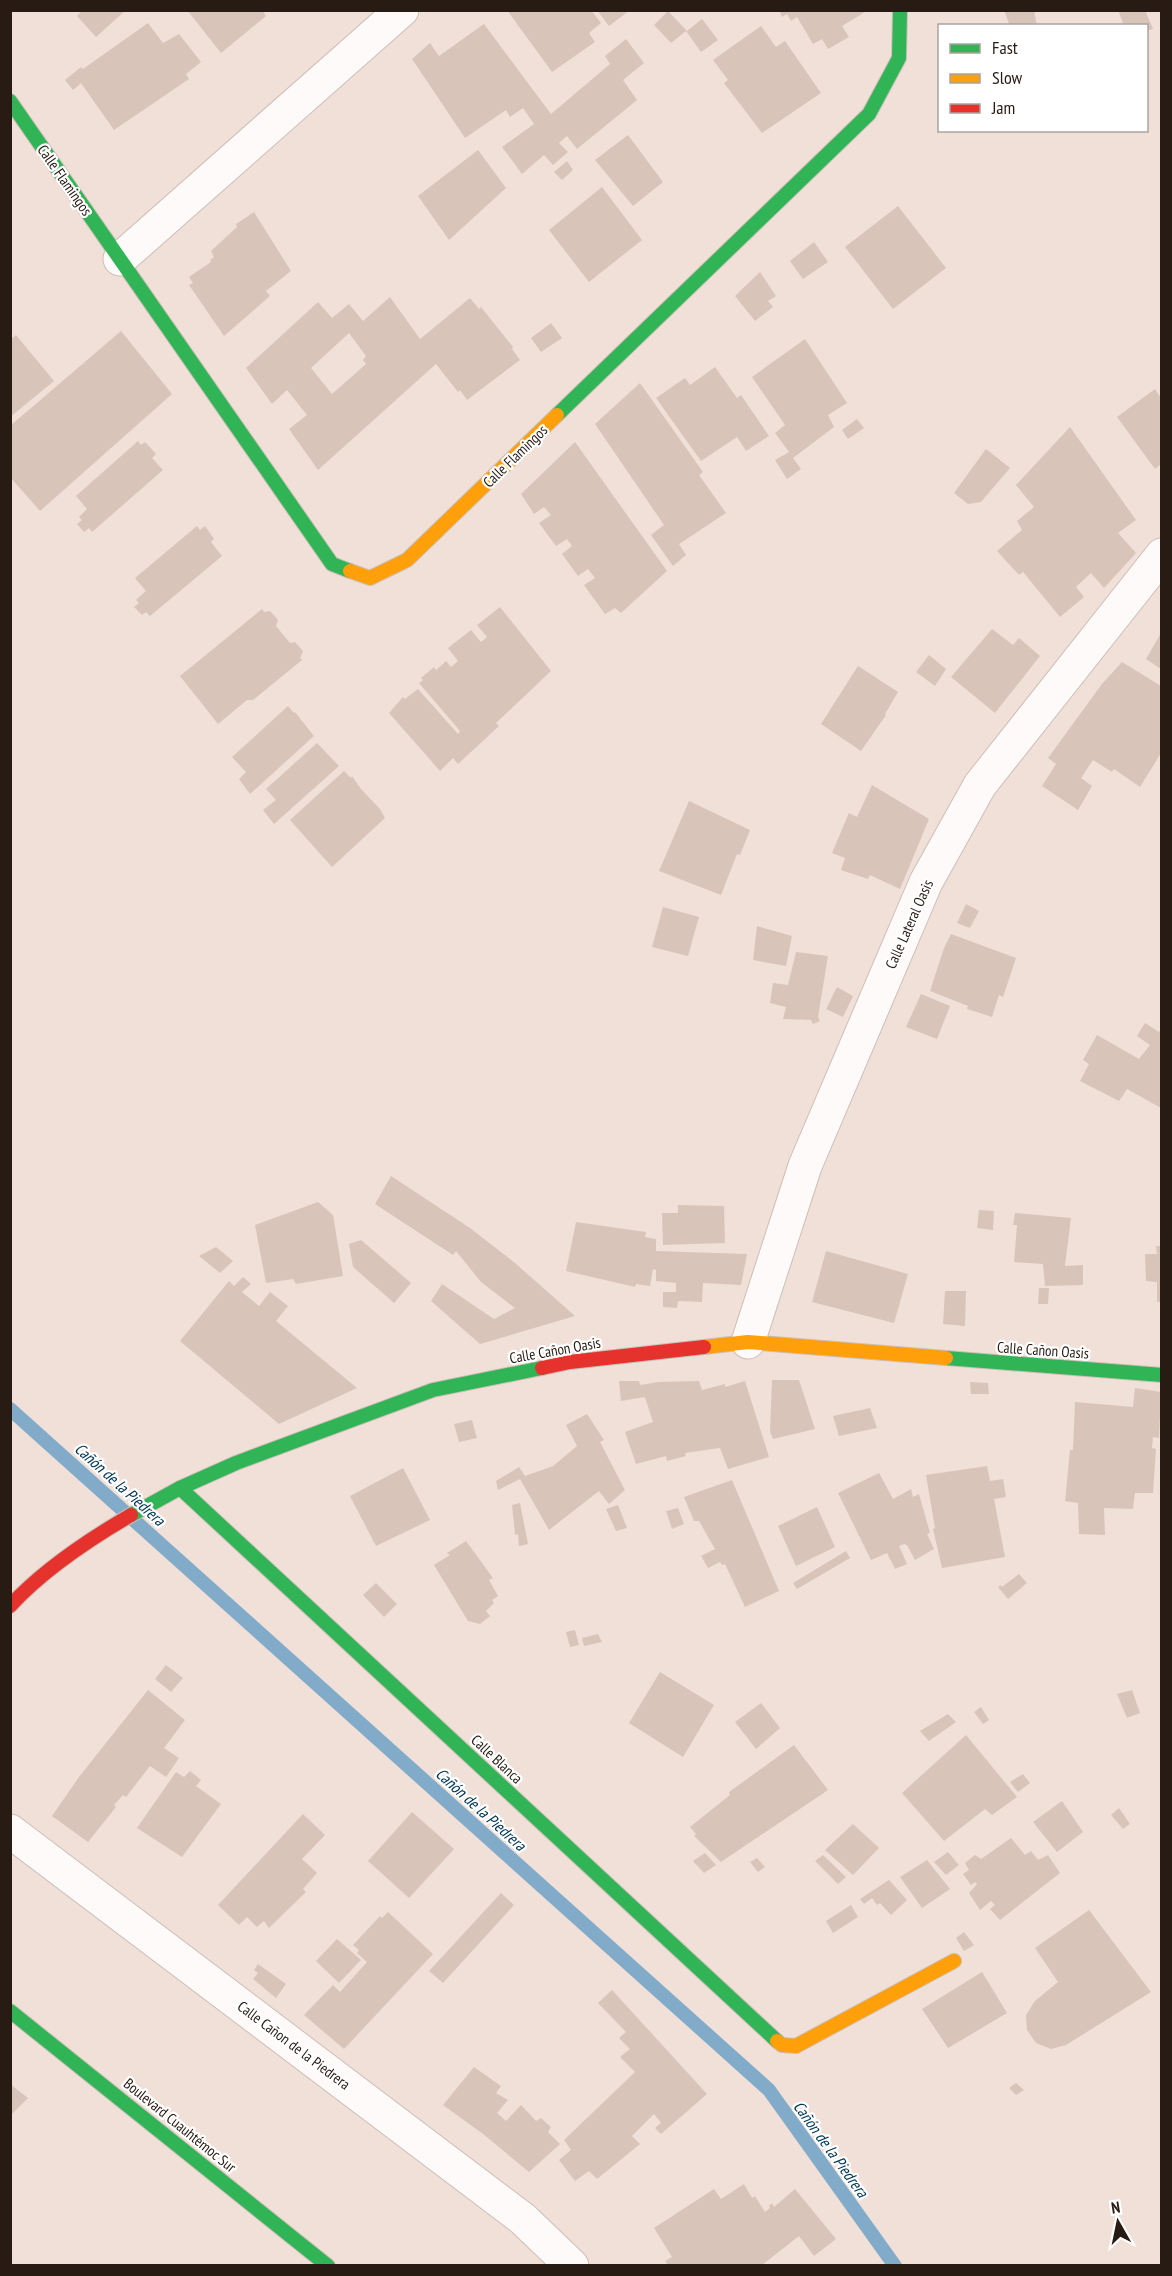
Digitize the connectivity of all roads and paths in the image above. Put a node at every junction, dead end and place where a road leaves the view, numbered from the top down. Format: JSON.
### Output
{"nodes":[{"id":1,"x":402,"y":10,"type":"edge"},
{"id":2,"x":900,"y":10,"type":"edge"},
{"id":3,"x":10,"y":101,"type":"edge"},
{"id":4,"x":120,"y":259,"type":"junction"},
{"id":5,"x":1161,"y":555,"type":"edge"},
{"id":6,"x":747,"y":1342,"type":"junction"},
{"id":7,"x":1161,"y":1375,"type":"edge"},
{"id":8,"x":180,"y":1488,"type":"junction"},
{"id":9,"x":10,"y":1606,"type":"edge"},
{"id":10,"x":10,"y":1831,"type":"edge"},
{"id":11,"x":954,"y":1961,"type":"dead end"},
{"id":12,"x":10,"y":2011,"type":"edge"},
{"id":13,"x":328,"y":2265,"type":"edge"},
{"id":14,"x":572,"y":2265,"type":"edge"}],
"edges":[{"from":1,"to":4,"type":"street"},
{"from":2,"to":4,"type":"street","name":"Calle Flamingos"},
{"from":3,"to":4,"type":"street","name":"Calle Flamingos"},
{"from":5,"to":6,"type":"street","name":"Calle Lateral Oasis"},
{"from":6,"to":7,"type":"street","name":"Calle Cañon Oasis"},
{"from":6,"to":8,"type":"street","name":"Calle Cañon Oasis"},
{"from":8,"to":9,"type":"street","name":"Calle Cañon Oasis"},
{"from":8,"to":11,"type":"street","name":"Calle Blanca"},
{"from":10,"to":14,"type":"street","name":"Calle Cañon de la Piedrera"},
{"from":12,"to":13,"type":"street","name":"Boulevard Cuauhtémoc Sur"}]}
